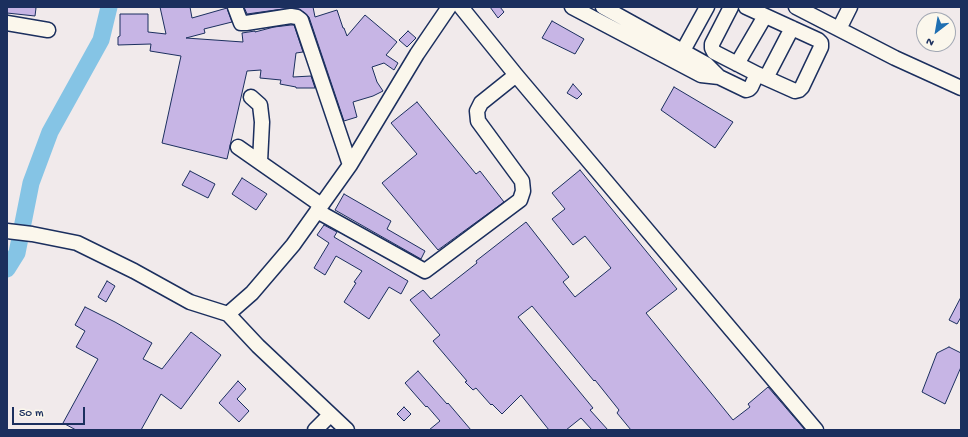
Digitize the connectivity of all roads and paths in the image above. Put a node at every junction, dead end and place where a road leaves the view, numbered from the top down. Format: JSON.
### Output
{"nodes":[{"id":1,"x":235,"y":7,"type":"edge"},
{"id":2,"x":449,"y":7,"type":"edge"},
{"id":3,"x":461,"y":7,"type":"edge"},
{"id":4,"x":603,"y":7,"type":"edge"},
{"id":5,"x":707,"y":7,"type":"edge"},
{"id":6,"x":731,"y":7,"type":"edge"},
{"id":7,"x":746,"y":7,"type":"edge"},
{"id":8,"x":796,"y":7,"type":"edge"},
{"id":9,"x":850,"y":7,"type":"edge"},
{"id":10,"x":579,"y":9,"type":"edge"},
{"id":11,"x":765,"y":16,"type":"junction"},
{"id":12,"x":7,"y":23,"type":"edge"},
{"id":13,"x":792,"y":28,"type":"junction"},
{"id":14,"x":839,"y":29,"type":"junction"},
{"id":15,"x":48,"y":30,"type":"dead end"},
{"id":16,"x":680,"y":56,"type":"junction"},
{"id":17,"x":737,"y":64,"type":"junction"},
{"id":18,"x":516,"y":75,"type":"junction"},
{"id":19,"x":762,"y":76,"type":"junction"},
{"id":20,"x":961,"y":88,"type":"edge"},
{"id":21,"x":251,"y":97,"type":"dead end"},
{"id":22,"x":238,"y":147,"type":"dead end"},
{"id":23,"x":260,"y":162,"type":"junction"},
{"id":24,"x":350,"y":165,"type":"junction"},
{"id":25,"x":319,"y":208,"type":"junction"},
{"id":26,"x":9,"y":232,"type":"edge"},
{"id":27,"x":228,"y":314,"type":"junction"},
{"id":28,"x":330,"y":415,"type":"junction"},
{"id":29,"x":315,"y":430,"type":"edge"},
{"id":30,"x":347,"y":430,"type":"edge"},
{"id":31,"x":816,"y":430,"type":"edge"}],
"edges":[{"from":1,"to":24,"type":"street"},
{"from":2,"to":24,"type":"street"},
{"from":3,"to":18,"type":"street"},
{"from":4,"to":16,"type":"street"},
{"from":5,"to":16,"type":"street"},
{"from":6,"to":17,"type":"street"},
{"from":7,"to":11,"type":"street"},
{"from":8,"to":14,"type":"street"},
{"from":9,"to":14,"type":"street"},
{"from":10,"to":16,"type":"street"},
{"from":11,"to":13,"type":"street"},
{"from":11,"to":17,"type":"street"},
{"from":12,"to":15,"type":"street"},
{"from":13,"to":19,"type":"street"},
{"from":13,"to":19,"type":"street"},
{"from":14,"to":20,"type":"street"},
{"from":16,"to":19,"type":"street"},
{"from":17,"to":19,"type":"street"},
{"from":18,"to":25,"type":"street"},
{"from":18,"to":31,"type":"street"},
{"from":21,"to":23,"type":"street"},
{"from":22,"to":23,"type":"street"},
{"from":23,"to":25,"type":"street"},
{"from":24,"to":25,"type":"street"},
{"from":25,"to":27,"type":"street"},
{"from":26,"to":27,"type":"street"},
{"from":27,"to":28,"type":"street"},
{"from":28,"to":29,"type":"street"},
{"from":28,"to":30,"type":"street"}]}
